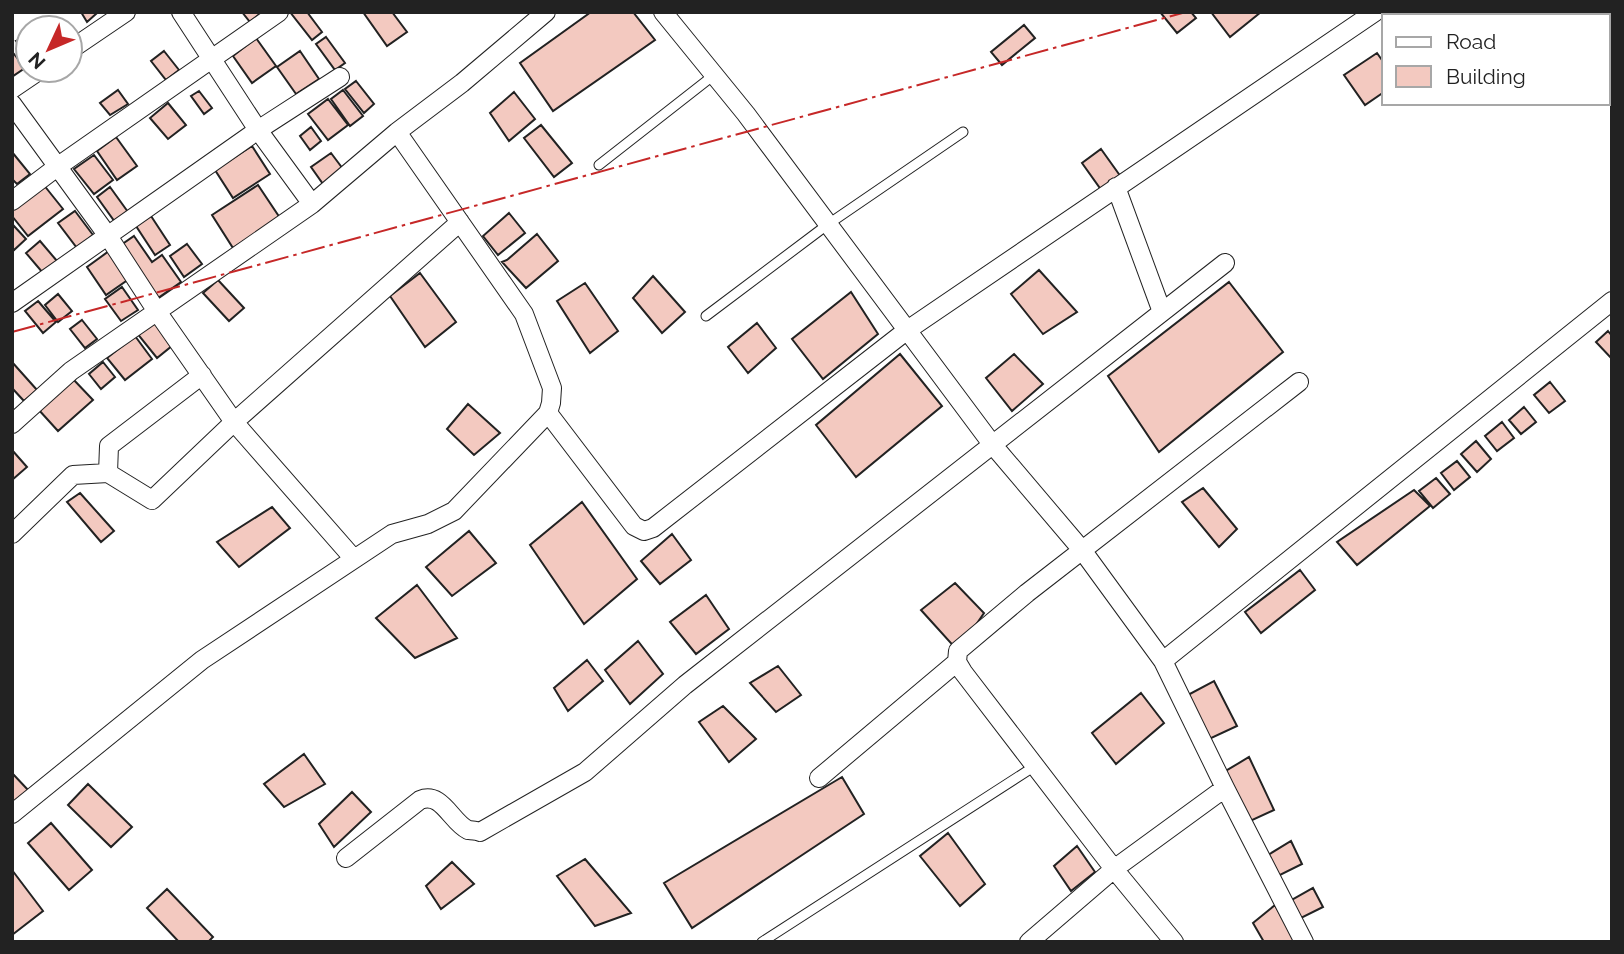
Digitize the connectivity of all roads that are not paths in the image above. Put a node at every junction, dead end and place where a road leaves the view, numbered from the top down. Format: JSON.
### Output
{"nodes":[{"id":1,"x":126,"y":12,"type":"edge"},
{"id":2,"x":181,"y":12,"type":"edge"},
{"id":3,"x":279,"y":12,"type":"edge"},
{"id":4,"x":546,"y":12,"type":"edge"},
{"id":5,"x":663,"y":12,"type":"edge"},
{"id":6,"x":1375,"y":12,"type":"edge"},
{"id":7,"x":84,"y":40,"type":"edge"},
{"id":8,"x":212,"y":58,"type":"junction"},
{"id":9,"x":714,"y":75,"type":"junction"},
{"id":10,"x":340,"y":77,"type":"dead end"},
{"id":11,"x":12,"y":104,"type":"edge"},
{"id":12,"x":258,"y":130,"type":"junction"},
{"id":13,"x":397,"y":132,"type":"junction"},
{"id":14,"x":963,"y":132,"type":"dead end"},
{"id":15,"x":599,"y":165,"type":"dead end"},
{"id":16,"x":57,"y":167,"type":"junction"},
{"id":17,"x":1116,"y":187,"type":"junction"},
{"id":18,"x":12,"y":201,"type":"edge"},
{"id":19,"x":312,"y":204,"type":"junction"},
{"id":20,"x":460,"y":222,"type":"junction"},
{"id":21,"x":827,"y":225,"type":"junction"},
{"id":22,"x":108,"y":236,"type":"junction"},
{"id":23,"x":1224,"y":263,"type":"dead end"},
{"id":24,"x":1612,"y":301,"type":"edge"},
{"id":25,"x":12,"y":303,"type":"edge"},
{"id":26,"x":156,"y":310,"type":"junction"},
{"id":27,"x":1162,"y":312,"type":"junction"},
{"id":28,"x":706,"y":316,"type":"dead end"},
{"id":29,"x":906,"y":331,"type":"junction"},
{"id":30,"x":202,"y":375,"type":"junction"},
{"id":31,"x":1299,"y":382,"type":"dead end"},
{"id":32,"x":548,"y":413,"type":"junction"},
{"id":33,"x":234,"y":422,"type":"junction"},
{"id":34,"x":12,"y":424,"type":"edge"},
{"id":35,"x":992,"y":444,"type":"junction"},
{"id":36,"x":108,"y":473,"type":"junction"},
{"id":37,"x":16,"y":525,"type":"edge"},
{"id":38,"x":1082,"y":551,"type":"junction"},
{"id":39,"x":354,"y":559,"type":"junction"},
{"id":40,"x":1163,"y":661,"type":"junction"},
{"id":41,"x":957,"y":662,"type":"junction"},
{"id":42,"x":1035,"y":766,"type":"junction"},
{"id":43,"x":819,"y":778,"type":"dead end"},
{"id":44,"x":1225,"y":788,"type":"junction"},
{"id":45,"x":12,"y":814,"type":"edge"},
{"id":46,"x":346,"y":858,"type":"dead end"},
{"id":47,"x":1114,"y":869,"type":"junction"},
{"id":48,"x":762,"y":942,"type":"edge"},
{"id":49,"x":1029,"y":942,"type":"edge"},
{"id":50,"x":1174,"y":942,"type":"edge"},
{"id":51,"x":1304,"y":942,"type":"edge"}],
"edges":[{"from":1,"to":7,"type":"street"},
{"from":2,"to":8,"type":"street"},
{"from":3,"to":8,"type":"street"},
{"from":4,"to":13,"type":"street"},
{"from":5,"to":9,"type":"street"},
{"from":6,"to":17,"type":"street"},
{"from":8,"to":12,"type":"street"},
{"from":8,"to":16,"type":"street"},
{"from":9,"to":15,"type":"lane"},
{"from":9,"to":21,"type":"street"},
{"from":10,"to":12,"type":"street"},
{"from":11,"to":16,"type":"street"},
{"from":12,"to":19,"type":"street"},
{"from":12,"to":22,"type":"street"},
{"from":13,"to":19,"type":"street"},
{"from":13,"to":20,"type":"street"},
{"from":14,"to":21,"type":"lane"},
{"from":16,"to":18,"type":"street"},
{"from":16,"to":22,"type":"street"},
{"from":17,"to":27,"type":"street"},
{"from":17,"to":29,"type":"street"},
{"from":19,"to":26,"type":"street"},
{"from":20,"to":32,"type":"street"},
{"from":20,"to":33,"type":"street"},
{"from":21,"to":28,"type":"lane"},
{"from":21,"to":29,"type":"street"},
{"from":22,"to":25,"type":"street"},
{"from":22,"to":26,"type":"street"},
{"from":23,"to":27,"type":"street"},
{"from":24,"to":40,"type":"street"},
{"from":26,"to":30,"type":"street"},
{"from":26,"to":34,"type":"street"},
{"from":27,"to":35,"type":"street"},
{"from":29,"to":32,"type":"street"},
{"from":29,"to":35,"type":"street"},
{"from":30,"to":33,"type":"street"},
{"from":30,"to":36,"type":"street"},
{"from":31,"to":38,"type":"street"},
{"from":32,"to":39,"type":"street"},
{"from":33,"to":36,"type":"street"},
{"from":33,"to":39,"type":"street"},
{"from":35,"to":38,"type":"street"},
{"from":35,"to":46,"type":"street"},
{"from":36,"to":37,"type":"street"},
{"from":38,"to":40,"type":"street"},
{"from":38,"to":41,"type":"street"},
{"from":39,"to":45,"type":"street"},
{"from":40,"to":44,"type":"street"},
{"from":41,"to":42,"type":"street"},
{"from":41,"to":43,"type":"street"},
{"from":42,"to":47,"type":"street"},
{"from":42,"to":48,"type":"lane"},
{"from":44,"to":47,"type":"street"},
{"from":44,"to":51,"type":"street"},
{"from":47,"to":49,"type":"street"},
{"from":47,"to":50,"type":"street"}]}
